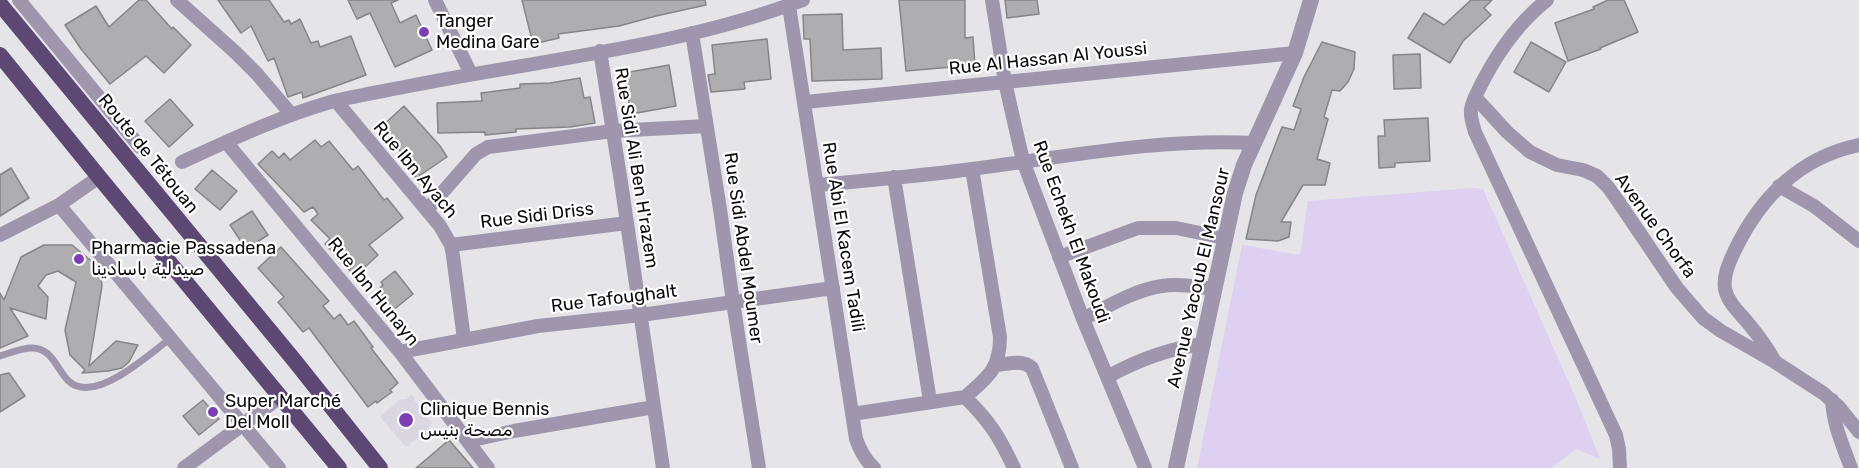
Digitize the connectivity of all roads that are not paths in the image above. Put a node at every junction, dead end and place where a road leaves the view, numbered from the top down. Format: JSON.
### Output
{"nodes":[{"id":1,"x":19,"y":0,"type":"edge"},
{"id":2,"x":177,"y":0,"type":"edge"},
{"id":3,"x":435,"y":0,"type":"edge"},
{"id":4,"x":803,"y":0,"type":"edge"},
{"id":5,"x":992,"y":0,"type":"edge"},
{"id":6,"x":1311,"y":0,"type":"edge"},
{"id":7,"x":1547,"y":0,"type":"edge"},
{"id":8,"x":0,"y":4,"type":"edge"},
{"id":9,"x":789,"y":6,"type":"junction"},
{"id":10,"x":692,"y":33,"type":"junction"},
{"id":11,"x":600,"y":51,"type":"junction"},
{"id":12,"x":1295,"y":53,"type":"junction"},
{"id":13,"x":0,"y":55,"type":"edge"},
{"id":14,"x":471,"y":74,"type":"junction"},
{"id":15,"x":1005,"y":82,"type":"junction"},
{"id":16,"x":1475,"y":97,"type":"junction"},
{"id":17,"x":336,"y":101,"type":"junction"},
{"id":18,"x":805,"y":102,"type":"junction"},
{"id":19,"x":291,"y":114,"type":"junction"},
{"id":20,"x":707,"y":126,"type":"junction"},
{"id":21,"x":613,"y":131,"type":"junction"},
{"id":22,"x":226,"y":142,"type":"junction"},
{"id":23,"x":1254,"y":143,"type":"junction"},
{"id":24,"x":1859,"y":145,"type":"edge"},
{"id":25,"x":140,"y":147,"type":"dead end"},
{"id":26,"x":1023,"y":161,"type":"junction"},
{"id":27,"x":183,"y":162,"type":"dead end"},
{"id":28,"x":972,"y":169,"type":"junction"},
{"id":29,"x":99,"y":177,"type":"junction"},
{"id":30,"x":894,"y":177,"type":"junction"},
{"id":31,"x":818,"y":185,"type":"junction"},
{"id":32,"x":1779,"y":186,"type":"junction"},
{"id":33,"x":58,"y":205,"type":"junction"},
{"id":34,"x":427,"y":210,"type":"junction"},
{"id":35,"x":627,"y":223,"type":"junction"},
{"id":36,"x":0,"y":235,"type":"edge"},
{"id":37,"x":1225,"y":238,"type":"junction"},
{"id":38,"x":1859,"y":241,"type":"edge"},
{"id":39,"x":451,"y":245,"type":"junction"},
{"id":40,"x":1059,"y":257,"type":"junction"},
{"id":41,"x":833,"y":288,"type":"junction"},
{"id":42,"x":1214,"y":289,"type":"junction"},
{"id":43,"x":733,"y":302,"type":"junction"},
{"id":44,"x":641,"y":315,"type":"junction"},
{"id":45,"x":1083,"y":319,"type":"junction"},
{"id":46,"x":170,"y":339,"type":"junction"},
{"id":47,"x":464,"y":339,"type":"junction"},
{"id":48,"x":1204,"y":344,"type":"junction"},
{"id":49,"x":400,"y":352,"type":"junction"},
{"id":50,"x":0,"y":356,"type":"edge"},
{"id":51,"x":1775,"y":362,"type":"junction"},
{"id":52,"x":997,"y":365,"type":"junction"},
{"id":53,"x":1107,"y":377,"type":"junction"},
{"id":54,"x":280,"y":397,"type":"junction"},
{"id":55,"x":965,"y":397,"type":"junction"},
{"id":56,"x":1832,"y":400,"type":"junction"},
{"id":57,"x":930,"y":401,"type":"junction"},
{"id":58,"x":654,"y":407,"type":"junction"},
{"id":59,"x":852,"y":414,"type":"junction"},
{"id":60,"x":241,"y":424,"type":"junction"},
{"id":61,"x":1859,"y":432,"type":"edge"},
{"id":62,"x":468,"y":441,"type":"junction"},
{"id":63,"x":184,"y":468,"type":"edge"},
{"id":64,"x":279,"y":468,"type":"edge"},
{"id":65,"x":339,"y":468,"type":"edge"},
{"id":66,"x":380,"y":468,"type":"edge"},
{"id":67,"x":488,"y":468,"type":"edge"},
{"id":68,"x":663,"y":468,"type":"edge"},
{"id":69,"x":759,"y":468,"type":"edge"},
{"id":70,"x":874,"y":468,"type":"edge"},
{"id":71,"x":1014,"y":468,"type":"edge"},
{"id":72,"x":1072,"y":468,"type":"edge"},
{"id":73,"x":1145,"y":468,"type":"edge"},
{"id":74,"x":1176,"y":468,"type":"edge"},
{"id":75,"x":1620,"y":468,"type":"edge"},
{"id":76,"x":1851,"y":468,"type":"edge"}],
"edges":[{"from":1,"to":25,"type":"street"},
{"from":2,"to":19,"type":"street"},
{"from":3,"to":14,"type":"street"},
{"from":4,"to":9,"type":"street"},
{"from":5,"to":15,"type":"street","name":"Rue Echekh El Makoudi"},
{"from":6,"to":12,"type":"street","name":"Avenue Yacoub El Mansour"},
{"from":7,"to":16,"type":"street"},
{"from":8,"to":66,"type":"highway","name":"Route de Tétouan"},
{"from":9,"to":10,"type":"street"},
{"from":9,"to":18,"type":"street","name":"Rue Abi El Kacem Tadili"},
{"from":10,"to":11,"type":"street"},
{"from":10,"to":20,"type":"street","name":"Rue Sidi Abdel Moumer"},
{"from":11,"to":14,"type":"street"},
{"from":11,"to":21,"type":"street","name":"Rue Sidi Ali Ben H'razem"},
{"from":12,"to":15,"type":"street","name":"Rue Al Hassan Al Youssi"},
{"from":12,"to":23,"type":"street","name":"Avenue Yacoub El Mansour"},
{"from":13,"to":29,"type":"highway"},
{"from":14,"to":17,"type":"street"},
{"from":15,"to":18,"type":"street","name":"Rue Al Hassan Al Youssi"},
{"from":15,"to":26,"type":"street","name":"Rue Echekh El Makoudi"},
{"from":16,"to":51,"type":"street","name":"Avenue Chorfa"},
{"from":16,"to":75,"type":"street"},
{"from":17,"to":19,"type":"street"},
{"from":17,"to":34,"type":"street","name":"Rue Ibn Ayach"},
{"from":18,"to":31,"type":"street","name":"Rue Abi El Kacem Tadili"},
{"from":19,"to":22,"type":"street"},
{"from":20,"to":21,"type":"street"},
{"from":20,"to":43,"type":"street","name":"Rue Sidi Abdel Moumer"},
{"from":21,"to":34,"type":"street"},
{"from":21,"to":35,"type":"street","name":"Rue Sidi Ali Ben H'razem"},
{"from":22,"to":27,"type":"street"},
{"from":22,"to":49,"type":"street","name":"Rue Ibn Hunayn"},
{"from":23,"to":26,"type":"street"},
{"from":23,"to":37,"type":"street","name":"Avenue Yacoub El Mansour"},
{"from":24,"to":32,"type":"street"},
{"from":26,"to":28,"type":"street"},
{"from":26,"to":40,"type":"street","name":"Rue Echekh El Makoudi"},
{"from":28,"to":30,"type":"street"},
{"from":28,"to":52,"type":"street"},
{"from":29,"to":33,"type":"street"},
{"from":29,"to":54,"type":"highway"},
{"from":30,"to":31,"type":"street"},
{"from":30,"to":57,"type":"street"},
{"from":31,"to":41,"type":"street","name":"Rue Abi El Kacem Tadili"},
{"from":32,"to":38,"type":"street"},
{"from":32,"to":51,"type":"street"},
{"from":33,"to":36,"type":"street"},
{"from":33,"to":46,"type":"street"},
{"from":34,"to":39,"type":"street","name":"Rue Ibn Ayach"},
{"from":35,"to":39,"type":"street","name":"Rue Sidi Driss"},
{"from":35,"to":44,"type":"street","name":"Rue Sidi Ali Ben H'razem"},
{"from":37,"to":40,"type":"street"},
{"from":37,"to":42,"type":"street","name":"Avenue Yacoub El Mansour"},
{"from":39,"to":47,"type":"street","name":"Rue Ibn Ayach"},
{"from":40,"to":45,"type":"street","name":"Rue Echekh El Makoudi"},
{"from":41,"to":43,"type":"street","name":"Rue Tafoughalt"},
{"from":41,"to":59,"type":"street","name":"Rue Abi El Kacem Tadili"},
{"from":42,"to":45,"type":"street"},
{"from":42,"to":48,"type":"street","name":"Avenue Yacoub El Mansour"},
{"from":43,"to":44,"type":"street","name":"Rue Tafoughalt"},
{"from":43,"to":69,"type":"street","name":"Rue Sidi Abdel Moumer"},
{"from":44,"to":47,"type":"street","name":"Rue Tafoughalt"},
{"from":44,"to":58,"type":"street","name":"Rue Sidi Ali Ben H'razem"},
{"from":45,"to":53,"type":"street","name":"Rue Echekh El Makoudi"},
{"from":46,"to":50,"type":"lane"},
{"from":46,"to":60,"type":"street"},
{"from":47,"to":49,"type":"street","name":"Rue Tafoughalt"},
{"from":48,"to":53,"type":"street"},
{"from":48,"to":74,"type":"street","name":"Avenue Yacoub El Mansour"},
{"from":49,"to":62,"type":"street","name":"Rue Ibn Hunayn"},
{"from":51,"to":56,"type":"street","name":"Avenue Chorfa"},
{"from":52,"to":55,"type":"street"},
{"from":52,"to":72,"type":"street"},
{"from":53,"to":73,"type":"street","name":"Rue Echekh El Makoudi"},
{"from":54,"to":60,"type":"street"},
{"from":54,"to":65,"type":"highway"},
{"from":55,"to":57,"type":"street"},
{"from":55,"to":71,"type":"street"},
{"from":56,"to":61,"type":"street","name":"Avenue Chorfa"},
{"from":56,"to":76,"type":"street"},
{"from":57,"to":59,"type":"street"},
{"from":58,"to":62,"type":"street"},
{"from":58,"to":68,"type":"street","name":"Rue Sidi Ali Ben H'razem"},
{"from":59,"to":70,"type":"street","name":"Rue Abi El Kacem Tadili"},
{"from":60,"to":63,"type":"street"},
{"from":60,"to":64,"type":"street"},
{"from":62,"to":67,"type":"street","name":"Rue Ibn Hunayn"}]}
